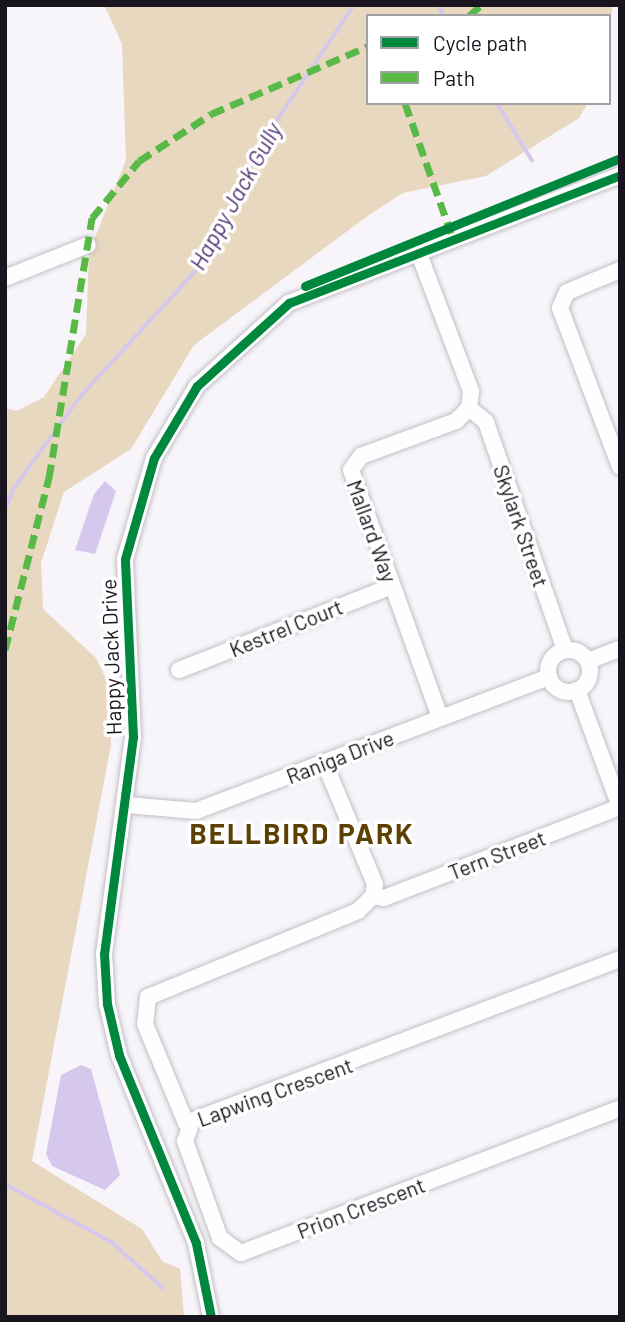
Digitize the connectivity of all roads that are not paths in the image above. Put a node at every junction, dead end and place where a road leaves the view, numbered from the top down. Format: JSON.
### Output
{"nodes":[{"id":1,"x":620,"y":174,"type":"edge"},
{"id":2,"x":88,"y":245,"type":"dead end"},
{"id":3,"x":419,"y":254,"type":"junction"},
{"id":4,"x":620,"y":270,"type":"edge"},
{"id":5,"x":5,"y":278,"type":"edge"},
{"id":6,"x":469,"y":408,"type":"junction"},
{"id":7,"x":620,"y":467,"type":"edge"},
{"id":8,"x":392,"y":586,"type":"junction"},
{"id":9,"x":620,"y":649,"type":"edge"},
{"id":10,"x":565,"y":650,"type":"junction"},
{"id":11,"x":587,"y":661,"type":"junction"},
{"id":12,"x":179,"y":670,"type":"dead end"},
{"id":13,"x":550,"y":677,"type":"junction"},
{"id":14,"x":577,"y":690,"type":"junction"},
{"id":15,"x":440,"y":718,"type":"junction"},
{"id":16,"x":325,"y":764,"type":"junction"},
{"id":17,"x":127,"y":805,"type":"junction"},
{"id":18,"x":620,"y":807,"type":"edge"},
{"id":19,"x":373,"y":895,"type":"junction"},
{"id":20,"x":620,"y":959,"type":"edge"},
{"id":21,"x":620,"y":1108,"type":"edge"},
{"id":22,"x":191,"y":1124,"type":"junction"},
{"id":23,"x":211,"y":1317,"type":"edge"}],
"edges":[{"from":1,"to":3,"type":"street","name":"Happy Jack Drive"},
{"from":2,"to":5,"type":"street"},
{"from":3,"to":6,"type":"street"},
{"from":3,"to":17,"type":"street","name":"Happy Jack Drive"},
{"from":4,"to":7,"type":"street"},
{"from":6,"to":8,"type":"street","name":"Mallard Way"},
{"from":6,"to":10,"type":"street","name":"Skylark Street"},
{"from":8,"to":12,"type":"street","name":"Kestrel Court"},
{"from":8,"to":15,"type":"street","name":"Mallard Way"},
{"from":9,"to":11,"type":"street"},
{"from":10,"to":11,"type":"street"},
{"from":10,"to":13,"type":"street"},
{"from":11,"to":14,"type":"street"},
{"from":13,"to":14,"type":"street"},
{"from":13,"to":15,"type":"street","name":"Raniga Drive"},
{"from":14,"to":18,"type":"street"},
{"from":15,"to":16,"type":"street","name":"Raniga Drive"},
{"from":16,"to":17,"type":"street","name":"Raniga Drive"},
{"from":16,"to":19,"type":"street"},
{"from":17,"to":23,"type":"street","name":"Happy Jack Drive"},
{"from":18,"to":19,"type":"street","name":"Tern Street"},
{"from":19,"to":22,"type":"street","name":"Lapwing Crescent"},
{"from":20,"to":22,"type":"street","name":"Lapwing Crescent"},
{"from":21,"to":22,"type":"street","name":"Prion Crescent"}]}
